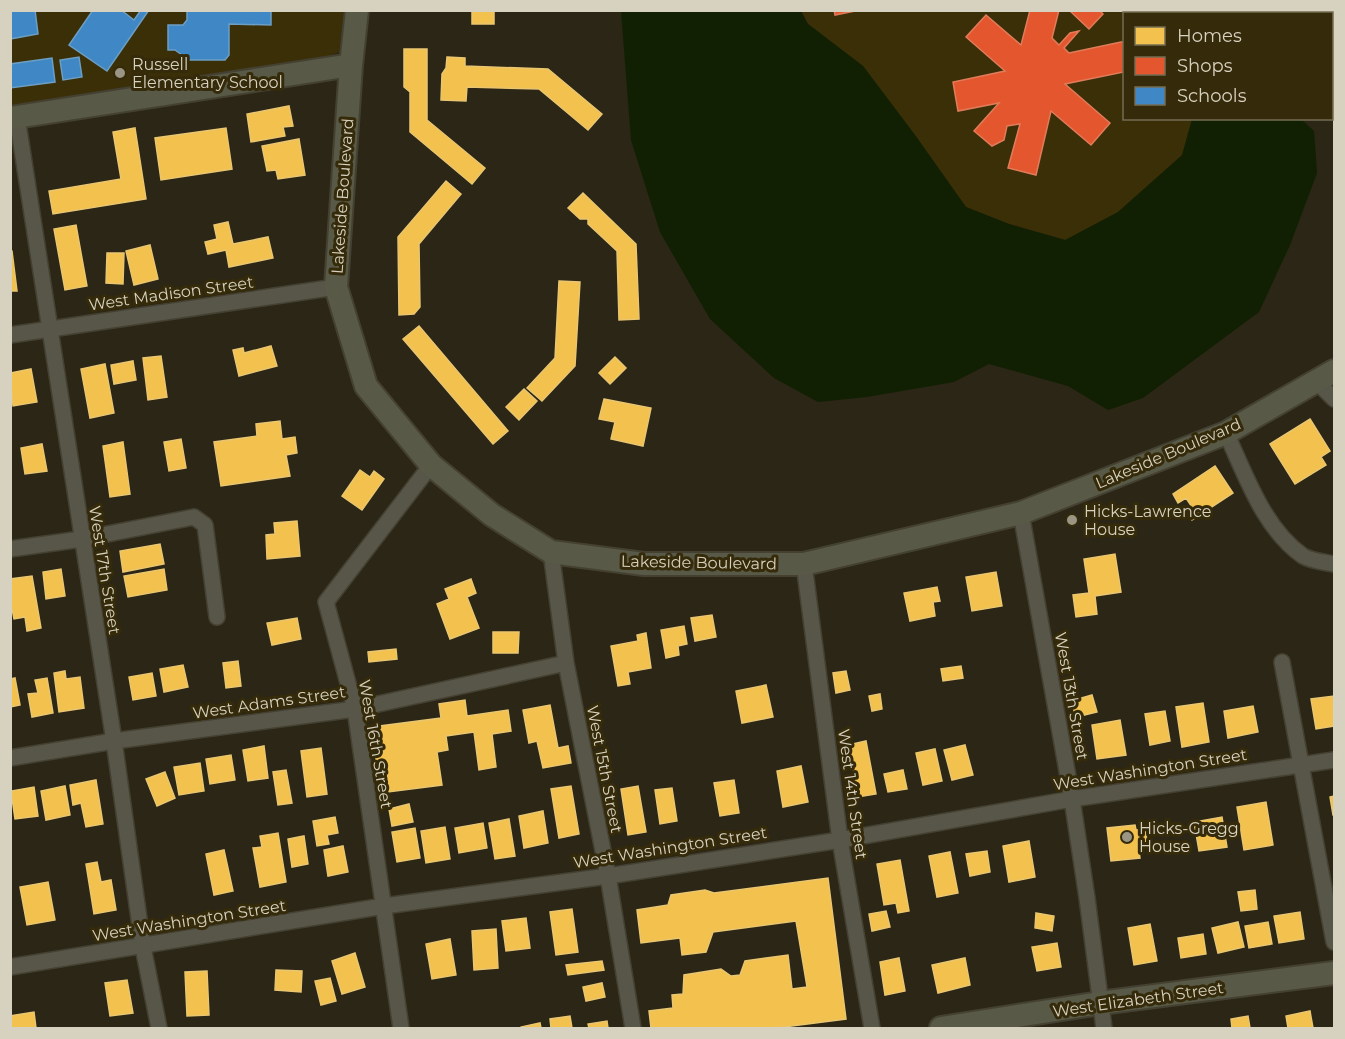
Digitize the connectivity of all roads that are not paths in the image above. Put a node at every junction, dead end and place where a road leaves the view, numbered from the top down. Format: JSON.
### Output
{"nodes":[{"id":1,"x":357,"y":10,"type":"edge"},
{"id":2,"x":351,"y":65,"type":"junction"},
{"id":3,"x":14,"y":117,"type":"edge"},
{"id":4,"x":336,"y":287,"type":"junction"},
{"id":5,"x":51,"y":328,"type":"junction"},
{"id":6,"x":10,"y":335,"type":"edge"},
{"id":7,"x":1325,"y":376,"type":"edge"},
{"id":8,"x":1335,"y":399,"type":"edge"},
{"id":9,"x":1226,"y":433,"type":"junction"},
{"id":10,"x":431,"y":465,"type":"junction"},
{"id":11,"x":1021,"y":513,"type":"junction"},
{"id":12,"x":82,"y":539,"type":"junction"},
{"id":13,"x":10,"y":549,"type":"edge"},
{"id":14,"x":551,"y":552,"type":"junction"},
{"id":15,"x":804,"y":564,"type":"junction"},
{"id":16,"x":1335,"y":564,"type":"edge"},
{"id":17,"x":217,"y":616,"type":"dead end"},
{"id":18,"x":1282,"y":662,"type":"dead end"},
{"id":19,"x":566,"y":663,"type":"junction"},
{"id":20,"x":355,"y":709,"type":"junction"},
{"id":21,"x":114,"y":741,"type":"junction"},
{"id":22,"x":10,"y":758,"type":"edge"},
{"id":23,"x":1335,"y":760,"type":"edge"},
{"id":24,"x":1302,"y":765,"type":"junction"},
{"id":25,"x":1072,"y":799,"type":"junction"},
{"id":26,"x":840,"y":840,"type":"junction"},
{"id":27,"x":608,"y":876,"type":"junction"},
{"id":28,"x":384,"y":906,"type":"junction"},
{"id":29,"x":1335,"y":942,"type":"edge"},
{"id":30,"x":143,"y":947,"type":"junction"},
{"id":31,"x":10,"y":967,"type":"edge"},
{"id":32,"x":1335,"y":973,"type":"edge"},
{"id":33,"x":1100,"y":1003,"type":"junction"},
{"id":34,"x":159,"y":1029,"type":"edge"},
{"id":35,"x":401,"y":1029,"type":"edge"},
{"id":36,"x":633,"y":1029,"type":"edge"},
{"id":37,"x":872,"y":1029,"type":"edge"},
{"id":38,"x":941,"y":1029,"type":"edge"},
{"id":39,"x":1104,"y":1029,"type":"edge"}],
"edges":[{"from":1,"to":2,"type":"street","name":"Lakeside Boulevard"},
{"from":2,"to":3,"type":"street"},
{"from":2,"to":4,"type":"street","name":"Lakeside Boulevard"},
{"from":3,"to":5,"type":"street","name":"West 17th Street"},
{"from":4,"to":5,"type":"street","name":"West Madison Street"},
{"from":4,"to":10,"type":"street","name":"Lakeside Boulevard"},
{"from":5,"to":6,"type":"street","name":"West Madison Street"},
{"from":5,"to":12,"type":"street","name":"West 17th Street"},
{"from":7,"to":8,"type":"street"},
{"from":7,"to":9,"type":"street","name":"Lakeside Boulevard"},
{"from":9,"to":11,"type":"street","name":"Lakeside Boulevard"},
{"from":9,"to":16,"type":"street"},
{"from":10,"to":14,"type":"street","name":"Lakeside Boulevard"},
{"from":10,"to":20,"type":"street","name":"West 16th Street"},
{"from":11,"to":15,"type":"street","name":"Lakeside Boulevard"},
{"from":11,"to":25,"type":"street","name":"West 13th Street"},
{"from":12,"to":13,"type":"street"},
{"from":12,"to":17,"type":"street"},
{"from":12,"to":21,"type":"street","name":"West 17th Street"},
{"from":14,"to":15,"type":"street","name":"Lakeside Boulevard"},
{"from":14,"to":19,"type":"street","name":"West 15th Street"},
{"from":15,"to":26,"type":"street","name":"West 14th Street"},
{"from":18,"to":24,"type":"street"},
{"from":19,"to":20,"type":"street","name":"West Adams Street"},
{"from":19,"to":27,"type":"street","name":"West 15th Street"},
{"from":20,"to":21,"type":"street","name":"West Adams Street"},
{"from":20,"to":28,"type":"street","name":"West 16th Street"},
{"from":21,"to":22,"type":"street","name":"West Adams Street"},
{"from":21,"to":30,"type":"street","name":"West 17th Street"},
{"from":23,"to":24,"type":"street","name":"West Washington Street"},
{"from":24,"to":25,"type":"street","name":"West Washington Street"},
{"from":24,"to":29,"type":"street"},
{"from":25,"to":26,"type":"street","name":"West Washington Street"},
{"from":25,"to":33,"type":"street","name":"West 13th Street"},
{"from":26,"to":27,"type":"street","name":"West Washington Street"},
{"from":26,"to":37,"type":"street","name":"West 14th Street"},
{"from":27,"to":28,"type":"street","name":"West Washington Street"},
{"from":27,"to":36,"type":"street","name":"West 15th Street"},
{"from":28,"to":30,"type":"street","name":"West Washington Street"},
{"from":28,"to":35,"type":"street","name":"West 16th Street"},
{"from":30,"to":31,"type":"street","name":"West Washington Street"},
{"from":30,"to":34,"type":"street","name":"West 17th Street"},
{"from":32,"to":33,"type":"street","name":"West Elizabeth Street"},
{"from":33,"to":38,"type":"street","name":"West Elizabeth Street"},
{"from":33,"to":39,"type":"street","name":"West 13th Street"}]}
